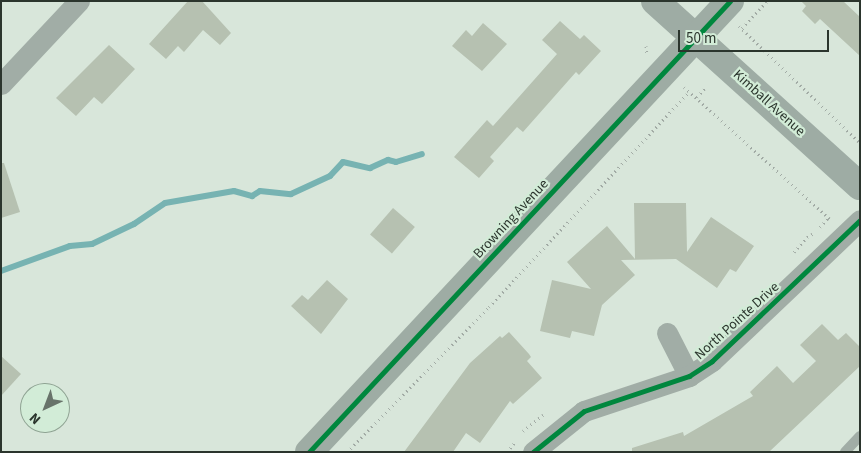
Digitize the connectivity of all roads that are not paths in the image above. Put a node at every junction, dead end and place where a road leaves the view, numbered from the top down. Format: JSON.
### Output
{"nodes":[{"id":1,"x":80,"y":1,"type":"edge"},
{"id":2,"x":655,"y":1,"type":"edge"},
{"id":3,"x":737,"y":19,"type":"edge"},
{"id":4,"x":696,"y":38,"type":"junction"},
{"id":5,"x":1,"y":84,"type":"edge"},
{"id":6,"x":860,"y":186,"type":"edge"},
{"id":7,"x":853,"y":227,"type":"edge"},
{"id":8,"x":667,"y":333,"type":"dead end"},
{"id":9,"x":688,"y":376,"type":"junction"},
{"id":10,"x":860,"y":436,"type":"edge"},
{"id":11,"x":309,"y":452,"type":"edge"},
{"id":12,"x":533,"y":452,"type":"edge"},
{"id":13,"x":845,"y":452,"type":"edge"}],
"edges":[{"from":1,"to":5,"type":"street"},
{"from":2,"to":4,"type":"street","name":"Kimball Avenue"},
{"from":3,"to":4,"type":"street","name":"Browning Avenue"},
{"from":4,"to":6,"type":"street","name":"Kimball Avenue"},
{"from":4,"to":11,"type":"street","name":"Browning Avenue"},
{"from":7,"to":9,"type":"street","name":"North Pointe Drive"},
{"from":8,"to":9,"type":"street"},
{"from":9,"to":12,"type":"street","name":"North Pointe Drive"},
{"from":10,"to":13,"type":"lane"}]}
